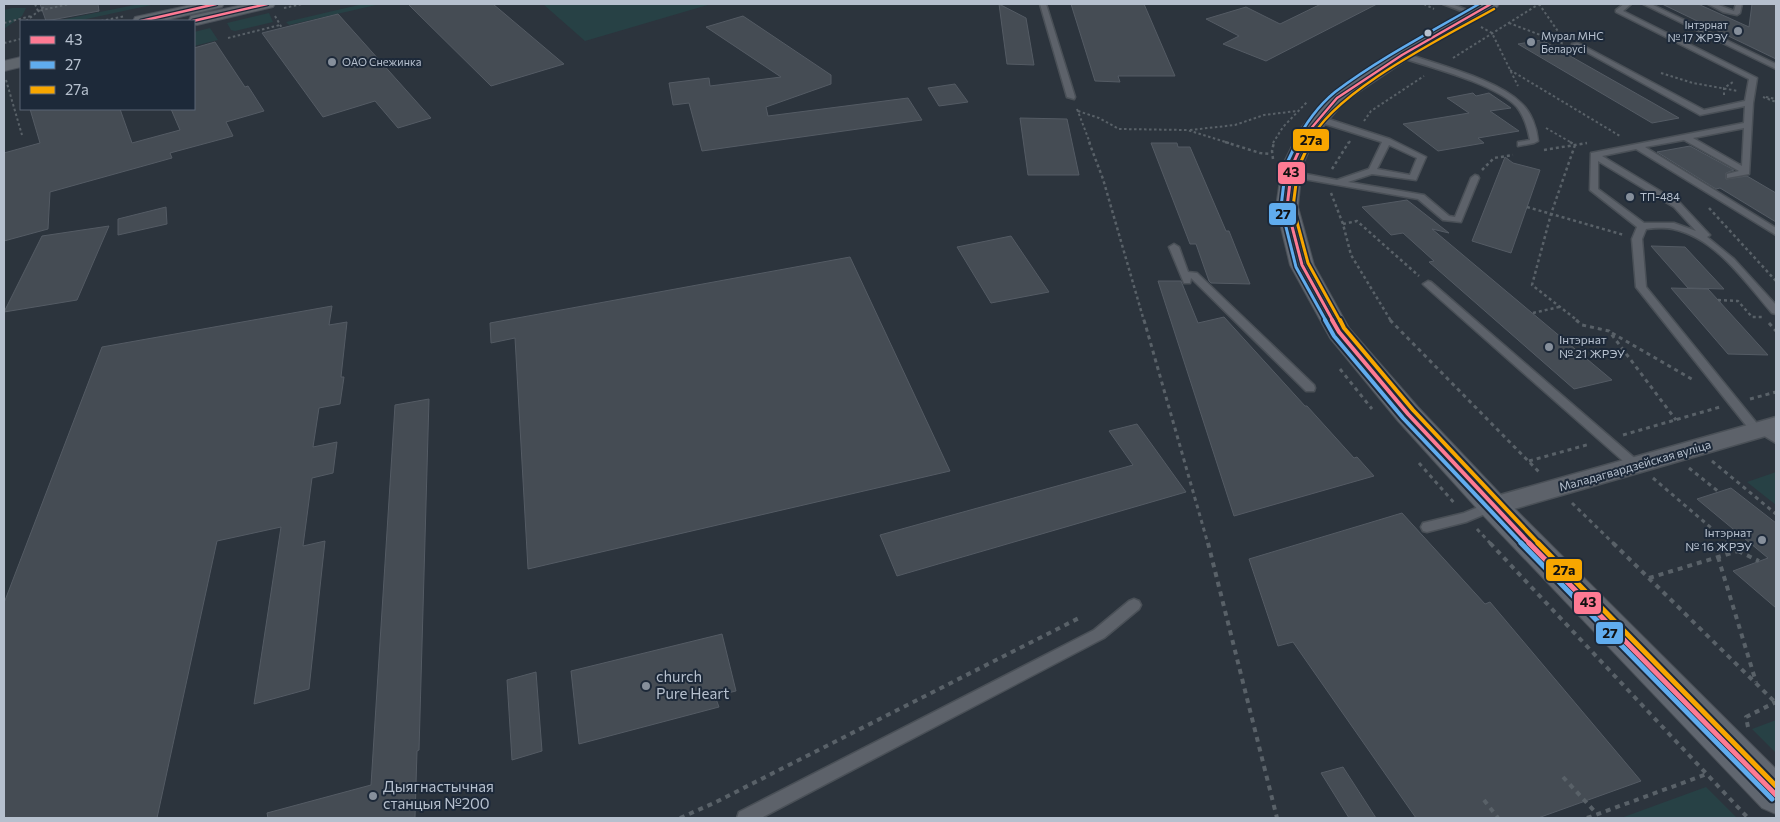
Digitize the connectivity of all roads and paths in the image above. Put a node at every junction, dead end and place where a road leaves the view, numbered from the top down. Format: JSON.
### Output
{"nodes":[{"id":1,"x":35,"y":4,"type":"edge"},
{"id":2,"x":69,"y":4,"type":"edge"},
{"id":3,"x":216,"y":4,"type":"edge"},
{"id":4,"x":1043,"y":4,"type":"edge"},
{"id":5,"x":1446,"y":4,"type":"edge"},
{"id":6,"x":1539,"y":4,"type":"edge"},
{"id":7,"x":1628,"y":4,"type":"edge"},
{"id":8,"x":1646,"y":4,"type":"edge"},
{"id":9,"x":1711,"y":4,"type":"edge"},
{"id":10,"x":1739,"y":4,"type":"edge"},
{"id":11,"x":45,"y":6,"type":"dead end"},
{"id":12,"x":270,"y":7,"type":"edge"},
{"id":13,"x":71,"y":8,"type":"dead end"},
{"id":14,"x":38,"y":11,"type":"junction"},
{"id":15,"x":1737,"y":13,"type":"junction"},
{"id":16,"x":1482,"y":15,"type":"edge"},
{"id":17,"x":31,"y":16,"type":"junction"},
{"id":18,"x":27,"y":20,"type":"edge"},
{"id":19,"x":145,"y":20,"type":"edge"},
{"id":20,"x":195,"y":21,"type":"edge"},
{"id":21,"x":1508,"y":22,"type":"junction"},
{"id":22,"x":4,"y":23,"type":"edge"},
{"id":23,"x":1735,"y":23,"type":"dead end"},
{"id":24,"x":280,"y":25,"type":"junction"},
{"id":25,"x":282,"y":28,"type":"dead end"},
{"id":26,"x":1492,"y":33,"type":"junction"},
{"id":27,"x":228,"y":38,"type":"dead end"},
{"id":28,"x":20,"y":39,"type":"edge"},
{"id":29,"x":4,"y":43,"type":"edge"},
{"id":30,"x":1576,"y":44,"type":"dead end"},
{"id":31,"x":20,"y":50,"type":"edge"},
{"id":32,"x":4,"y":54,"type":"edge"},
{"id":33,"x":1402,"y":55,"type":"junction"},
{"id":34,"x":20,"y":62,"type":"edge"},
{"id":35,"x":1776,"y":67,"type":"edge"},
{"id":36,"x":1437,"y":68,"type":"junction"},
{"id":37,"x":1756,"y":68,"type":"junction"},
{"id":38,"x":4,"y":70,"type":"edge"},
{"id":39,"x":1509,"y":70,"type":"junction"},
{"id":40,"x":1520,"y":89,"type":"dead end"},
{"id":41,"x":1071,"y":97,"type":"joint"},
{"id":42,"x":1749,"y":103,"type":"junction"},
{"id":43,"x":1314,"y":109,"type":"junction"},
{"id":44,"x":1078,"y":111,"type":"junction"},
{"id":45,"x":1298,"y":111,"type":"junction"},
{"id":46,"x":1748,"y":125,"type":"junction"},
{"id":47,"x":1546,"y":128,"type":"dead end"},
{"id":48,"x":1187,"y":130,"type":"junction"},
{"id":49,"x":1357,"y":131,"type":"junction"},
{"id":50,"x":22,"y":136,"type":"dead end"},
{"id":51,"x":1685,"y":137,"type":"junction"},
{"id":52,"x":1387,"y":142,"type":"junction"},
{"id":53,"x":1521,"y":144,"type":"dead end"},
{"id":54,"x":1638,"y":146,"type":"junction"},
{"id":55,"x":1271,"y":154,"type":"junction"},
{"id":56,"x":1594,"y":155,"type":"junction"},
{"id":57,"x":1282,"y":168,"type":"junction"},
{"id":58,"x":1372,"y":171,"type":"junction"},
{"id":59,"x":1746,"y":172,"type":"junction"},
{"id":60,"x":1730,"y":176,"type":"dead end"},
{"id":61,"x":1475,"y":178,"type":"dead end"},
{"id":62,"x":1332,"y":182,"type":"junction"},
{"id":63,"x":1527,"y":207,"type":"dead end"},
{"id":64,"x":1709,"y":208,"type":"dead end"},
{"id":65,"x":1551,"y":214,"type":"junction"},
{"id":66,"x":1343,"y":224,"type":"junction"},
{"id":67,"x":1642,"y":226,"type":"junction"},
{"id":68,"x":1776,"y":232,"type":"edge"},
{"id":69,"x":1637,"y":239,"type":"junction"},
{"id":70,"x":1713,"y":244,"type":"junction"},
{"id":71,"x":1174,"y":247,"type":"dead end"},
{"id":72,"x":1186,"y":278,"type":"joint"},
{"id":73,"x":1776,"y":280,"type":"edge"},
{"id":74,"x":1428,"y":284,"type":"joint"},
{"id":75,"x":1718,"y":300,"type":"dead end"},
{"id":76,"x":1559,"y":307,"type":"junction"},
{"id":77,"x":1533,"y":313,"type":"dead end"},
{"id":78,"x":1773,"y":314,"type":"edge"},
{"id":79,"x":1609,"y":331,"type":"junction"},
{"id":80,"x":1338,"y":367,"type":"dead end"},
{"id":81,"x":1701,"y":384,"type":"dead end"},
{"id":82,"x":1310,"y":388,"type":"dead end"},
{"id":83,"x":1776,"y":392,"type":"edge"},
{"id":84,"x":1735,"y":403,"type":"junction"},
{"id":85,"x":1375,"y":412,"type":"dead end"},
{"id":86,"x":1676,"y":420,"type":"junction"},
{"id":87,"x":1768,"y":431,"type":"edge"},
{"id":88,"x":1608,"y":440,"type":"junction"},
{"id":89,"x":1414,"y":457,"type":"dead end"},
{"id":90,"x":1529,"y":461,"type":"junction"},
{"id":91,"x":1711,"y":461,"type":"dead end"},
{"id":92,"x":1689,"y":467,"type":"dead end"},
{"id":93,"x":1644,"y":472,"type":"junction"},
{"id":94,"x":1556,"y":488,"type":"junction"},
{"id":95,"x":1719,"y":492,"type":"dead end"},
{"id":96,"x":1480,"y":512,"type":"junction"},
{"id":97,"x":1776,"y":514,"type":"edge"},
{"id":98,"x":1427,"y":527,"type":"dead end"},
{"id":99,"x":1738,"y":552,"type":"junction"},
{"id":100,"x":1718,"y":557,"type":"junction"},
{"id":101,"x":1759,"y":561,"type":"dead end"},
{"id":102,"x":1649,"y":578,"type":"junction"},
{"id":103,"x":1134,"y":605,"type":"dead end"},
{"id":104,"x":1081,"y":617,"type":"dead end"},
{"id":105,"x":1756,"y":683,"type":"junction"},
{"id":106,"x":1776,"y":702,"type":"edge"},
{"id":107,"x":1750,"y":730,"type":"dead end"},
{"id":108,"x":1707,"y":774,"type":"junction"},
{"id":109,"x":1563,"y":777,"type":"dead end"},
{"id":110,"x":1776,"y":795,"type":"edge"},
{"id":111,"x":1484,"y":800,"type":"dead end"},
{"id":112,"x":1598,"y":814,"type":"junction"},
{"id":113,"x":680,"y":818,"type":"edge"},
{"id":114,"x":745,"y":818,"type":"edge"},
{"id":115,"x":1277,"y":818,"type":"edge"},
{"id":116,"x":1498,"y":818,"type":"edge"},
{"id":117,"x":1587,"y":818,"type":"edge"},
{"id":118,"x":1748,"y":818,"type":"edge"}],
"edges":[{"from":1,"to":14,"type":"path"},
{"from":2,"to":13,"type":"path"},
{"from":2,"to":14,"type":"path"},
{"from":3,"to":19,"type":"main road"},
{"from":4,"to":41,"type":"lane"},
{"from":5,"to":16,"type":"lane"},
{"from":6,"to":21,"type":"path"},
{"from":6,"to":21,"type":"path"},
{"from":7,"to":37,"type":"lane"},
{"from":8,"to":37,"type":"lane"},
{"from":9,"to":15,"type":"lane"},
{"from":10,"to":15,"type":"lane"},
{"from":11,"to":14,"type":"path"},
{"from":12,"to":20,"type":"main road"},
{"from":12,"to":24,"type":"path"},
{"from":14,"to":17,"type":"path"},
{"from":15,"to":23,"type":"lane"},
{"from":16,"to":26,"type":"path"},
{"from":16,"to":33,"type":"main road"},
{"from":17,"to":18,"type":"path"},
{"from":17,"to":22,"type":"path"},
{"from":21,"to":26,"type":"path"},
{"from":24,"to":25,"type":"path"},
{"from":24,"to":27,"type":"path"},
{"from":26,"to":36,"type":"path"},
{"from":26,"to":39,"type":"path"},
{"from":28,"to":29,"type":"path"},
{"from":30,"to":42,"type":"lane"},
{"from":31,"to":32,"type":"main road"},
{"from":33,"to":36,"type":"lane"},
{"from":33,"to":43,"type":"main road"},
{"from":34,"to":38,"type":"main road"},
{"from":35,"to":37,"type":"lane"},
{"from":36,"to":49,"type":"path"},
{"from":36,"to":53,"type":"lane"},
{"from":37,"to":42,"type":"lane"},
{"from":38,"to":50,"type":"path"},
{"from":39,"to":40,"type":"path"},
{"from":39,"to":54,"type":"path"},
{"from":41,"to":44,"type":"path"},
{"from":42,"to":46,"type":"lane"},
{"from":43,"to":45,"type":"path"},
{"from":43,"to":49,"type":"lane"},
{"from":43,"to":57,"type":"main road"},
{"from":44,"to":48,"type":"path"},
{"from":44,"to":115,"type":"path"},
{"from":45,"to":48,"type":"path"},
{"from":45,"to":55,"type":"path"},
{"from":46,"to":51,"type":"lane"},
{"from":46,"to":59,"type":"lane"},
{"from":47,"to":65,"type":"path"},
{"from":48,"to":55,"type":"path"},
{"from":49,"to":52,"type":"lane"},
{"from":49,"to":62,"type":"path"},
{"from":51,"to":54,"type":"lane"},
{"from":51,"to":59,"type":"lane"},
{"from":52,"to":58,"type":"lane"},
{"from":52,"to":58,"type":"lane"},
{"from":54,"to":56,"type":"lane"},
{"from":54,"to":68,"type":"lane"},
{"from":55,"to":57,"type":"path"},
{"from":56,"to":67,"type":"lane"},
{"from":56,"to":70,"type":"lane"},
{"from":57,"to":62,"type":"lane"},
{"from":57,"to":96,"type":"main road"},
{"from":58,"to":62,"type":"lane"},
{"from":59,"to":60,"type":"lane"},
{"from":61,"to":62,"type":"lane"},
{"from":62,"to":66,"type":"path"},
{"from":63,"to":65,"type":"path"},
{"from":64,"to":73,"type":"path"},
{"from":65,"to":69,"type":"path"},
{"from":65,"to":76,"type":"path"},
{"from":66,"to":74,"type":"path"},
{"from":66,"to":90,"type":"path"},
{"from":67,"to":69,"type":"lane"},
{"from":67,"to":70,"type":"lane"},
{"from":69,"to":84,"type":"lane"},
{"from":70,"to":78,"type":"lane"},
{"from":71,"to":72,"type":"lane"},
{"from":72,"to":82,"type":"lane"},
{"from":74,"to":88,"type":"lane"},
{"from":75,"to":78,"type":"path"},
{"from":76,"to":77,"type":"path"},
{"from":76,"to":79,"type":"path"},
{"from":79,"to":81,"type":"path"},
{"from":79,"to":86,"type":"path"},
{"from":80,"to":85,"type":"path"},
{"from":83,"to":84,"type":"path"},
{"from":84,"to":86,"type":"path"},
{"from":84,"to":87,"type":"lane"},
{"from":86,"to":88,"type":"path"},
{"from":87,"to":93,"type":"street","name":"Маладагвардзейская вуліца"},
{"from":88,"to":90,"type":"path"},
{"from":88,"to":93,"type":"lane"},
{"from":89,"to":96,"type":"path"},
{"from":90,"to":94,"type":"path"},
{"from":91,"to":97,"type":"path"},
{"from":92,"to":95,"type":"path"},
{"from":93,"to":94,"type":"street","name":"Маладагвардзейская вуліца"},
{"from":93,"to":99,"type":"path"},
{"from":94,"to":96,"type":"street","name":"Маладагвардзейская вуліца"},
{"from":94,"to":102,"type":"path"},
{"from":96,"to":98,"type":"lane"},
{"from":96,"to":108,"type":"path"},
{"from":96,"to":110,"type":"main road"},
{"from":99,"to":100,"type":"path"},
{"from":99,"to":101,"type":"path"},
{"from":100,"to":102,"type":"path"},
{"from":100,"to":105,"type":"path"},
{"from":102,"to":105,"type":"path"},
{"from":103,"to":114,"type":"lane"},
{"from":104,"to":113,"type":"path"},
{"from":105,"to":106,"type":"path"},
{"from":106,"to":107,"type":"path"},
{"from":108,"to":112,"type":"path"},
{"from":108,"to":118,"type":"path"},
{"from":109,"to":112,"type":"path"},
{"from":111,"to":116,"type":"path"},
{"from":112,"to":117,"type":"path"}]}
